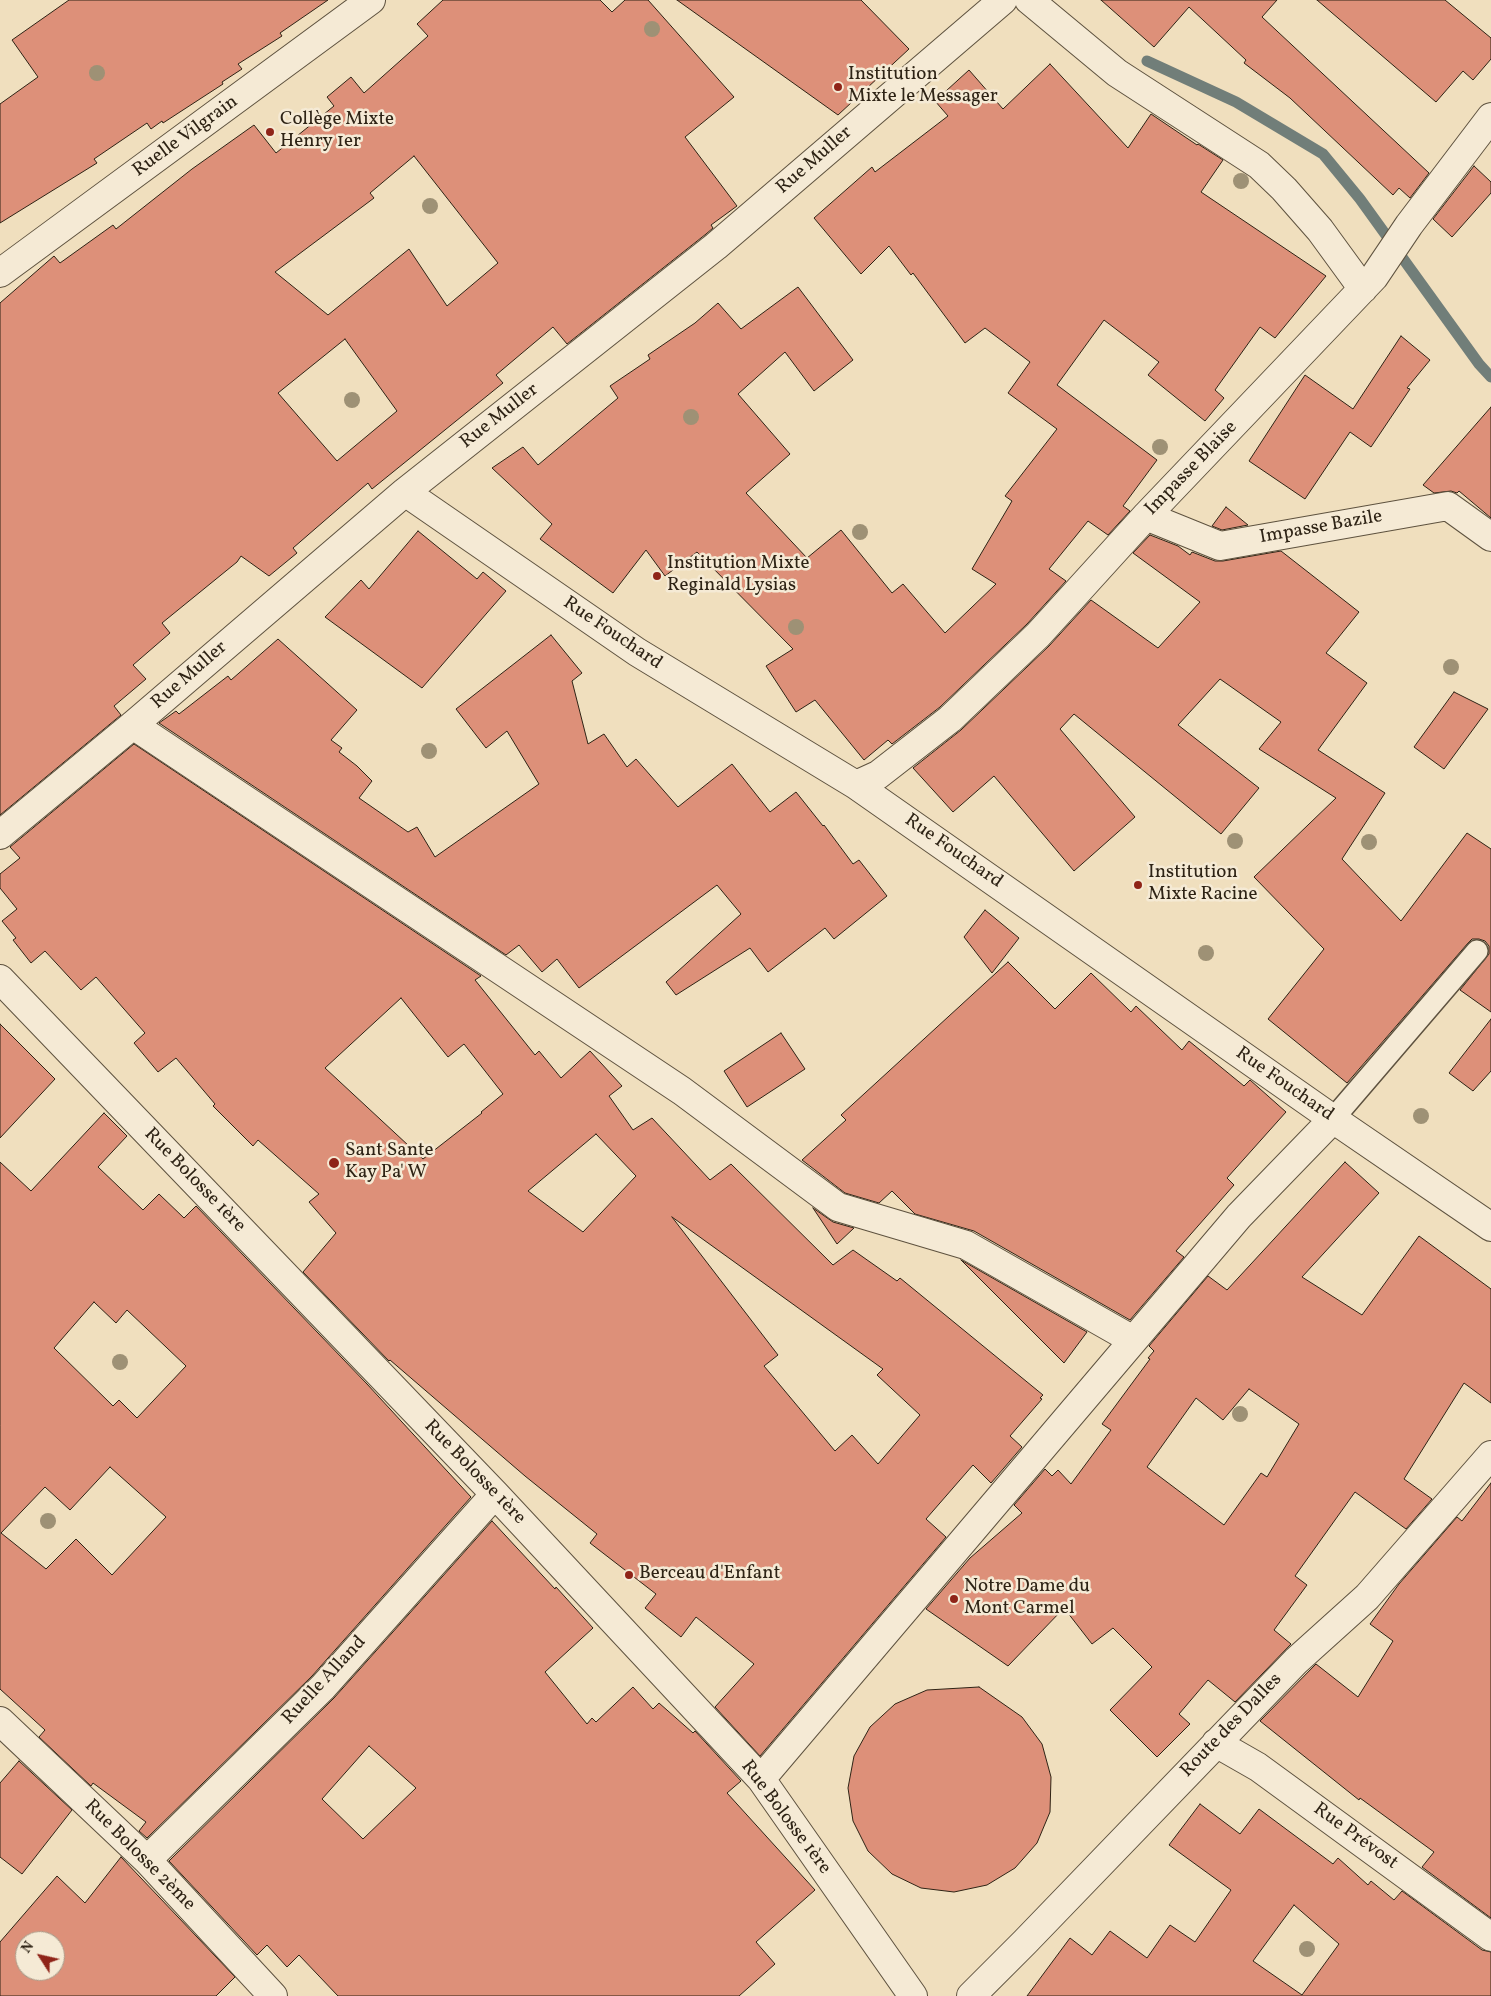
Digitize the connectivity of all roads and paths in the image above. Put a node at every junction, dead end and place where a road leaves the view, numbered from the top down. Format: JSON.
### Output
{"nodes":[{"id":1,"x":371,"y":0,"type":"edge"},
{"id":2,"x":1002,"y":0,"type":"edge"},
{"id":3,"x":1028,"y":0,"type":"edge"},
{"id":4,"x":1491,"y":117,"type":"edge"},
{"id":5,"x":0,"y":273,"type":"edge"},
{"id":6,"x":1363,"y":289,"type":"junction"},
{"id":7,"x":405,"y":492,"type":"junction"},
{"id":8,"x":1146,"y":516,"type":"junction"},
{"id":9,"x":1491,"y":537,"type":"edge"},
{"id":10,"x":133,"y":725,"type":"junction"},
{"id":11,"x":856,"y":785,"type":"junction"},
{"id":12,"x":0,"y":835,"type":"edge"},
{"id":13,"x":1477,"y":951,"type":"dead end"},
{"id":14,"x":0,"y":980,"type":"edge"},
{"id":15,"x":1333,"y":1119,"type":"junction"},
{"id":16,"x":1491,"y":1227,"type":"edge"},
{"id":17,"x":1133,"y":1340,"type":"junction"},
{"id":18,"x":1491,"y":1455,"type":"edge"},
{"id":19,"x":494,"y":1494,"type":"junction"},
{"id":20,"x":0,"y":1721,"type":"edge"},
{"id":21,"x":1216,"y":1743,"type":"junction"},
{"id":22,"x":762,"y":1779,"type":"junction"},
{"id":23,"x":147,"y":1860,"type":"junction"},
{"id":24,"x":1491,"y":1937,"type":"edge"},
{"id":25,"x":273,"y":1996,"type":"edge"},
{"id":26,"x":913,"y":1996,"type":"edge"},
{"id":27,"x":970,"y":1996,"type":"edge"}],
"edges":[{"from":1,"to":5,"type":"street","name":"Ruelle Vilgrain"},
{"from":2,"to":7,"type":"street","name":"Rue Muller"},
{"from":3,"to":6,"type":"street"},
{"from":4,"to":6,"type":"street","name":"Impasse Blaise"},
{"from":6,"to":8,"type":"street","name":"Impasse Blaise"},
{"from":7,"to":10,"type":"street","name":"Rue Muller"},
{"from":7,"to":11,"type":"street","name":"Rue Fouchard"},
{"from":8,"to":9,"type":"street","name":"Impasse Bazile"},
{"from":8,"to":11,"type":"street","name":"Impasse Blaise"},
{"from":10,"to":12,"type":"street","name":"Rue Muller"},
{"from":10,"to":17,"type":"street"},
{"from":11,"to":15,"type":"street","name":"Rue Fouchard"},
{"from":13,"to":15,"type":"lane"},
{"from":14,"to":19,"type":"street","name":"Rue Bolosse 1ère"},
{"from":15,"to":16,"type":"street","name":"Rue Fouchard"},
{"from":15,"to":17,"type":"street"},
{"from":17,"to":22,"type":"street"},
{"from":18,"to":21,"type":"street","name":"Route des Dalles"},
{"from":19,"to":22,"type":"street","name":"Rue Bolosse 1ère"},
{"from":19,"to":23,"type":"street","name":"Ruelle Alland"},
{"from":20,"to":23,"type":"street","name":"Rue Bolosse 2ème"},
{"from":21,"to":24,"type":"street","name":"Rue Prévost"},
{"from":21,"to":27,"type":"street","name":"Route des Dalles"},
{"from":22,"to":26,"type":"street","name":"Rue Bolosse 1ère"},
{"from":23,"to":25,"type":"street","name":"Rue Bolosse 2ème"}]}
